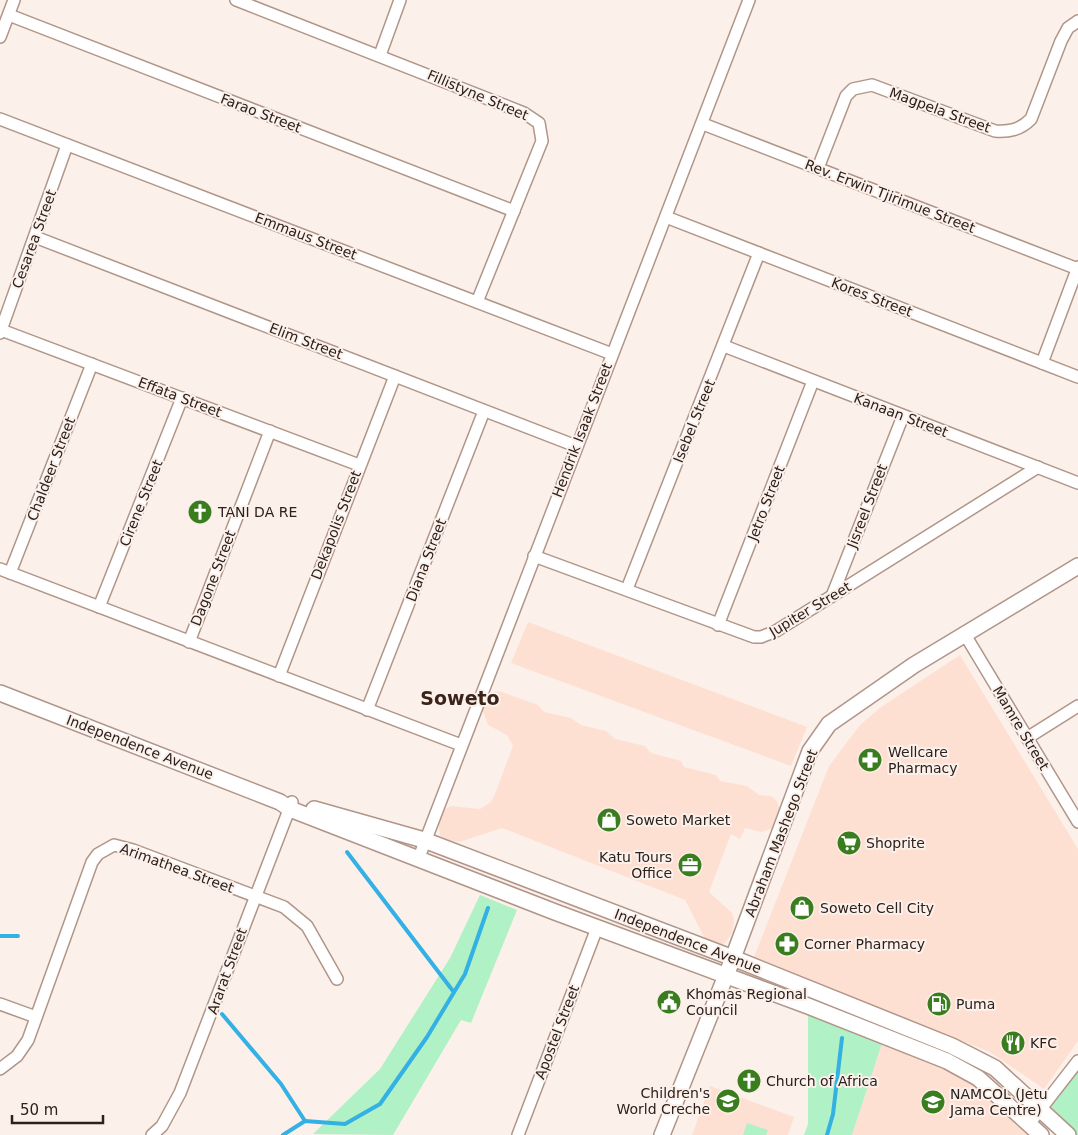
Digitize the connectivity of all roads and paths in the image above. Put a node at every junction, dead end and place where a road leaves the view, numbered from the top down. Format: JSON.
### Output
{"nodes":[{"id":1,"x":14,"y":0,"type":"edge"},
{"id":2,"x":236,"y":0,"type":"edge"},
{"id":3,"x":400,"y":0,"type":"edge"},
{"id":4,"x":749,"y":0,"type":"edge"},
{"id":5,"x":9,"y":15,"type":"junction"},
{"id":6,"x":1078,"y":21,"type":"edge"},
{"id":7,"x":0,"y":37,"type":"edge"},
{"id":8,"x":380,"y":55,"type":"junction"},
{"id":9,"x":0,"y":119,"type":"edge"},
{"id":10,"x":702,"y":124,"type":"junction"},
{"id":11,"x":67,"y":145,"type":"junction"},
{"id":12,"x":818,"y":168,"type":"junction"},
{"id":13,"x":514,"y":211,"type":"junction"},
{"id":14,"x":666,"y":217,"type":"junction"},
{"id":15,"x":35,"y":237,"type":"junction"},
{"id":16,"x":759,"y":253,"type":"junction"},
{"id":17,"x":1078,"y":269,"type":"edge"},
{"id":18,"x":478,"y":302,"type":"junction"},
{"id":19,"x":1,"y":331,"type":"edge"},
{"id":20,"x":724,"y":346,"type":"junction"},
{"id":21,"x":612,"y":354,"type":"junction"},
{"id":22,"x":1042,"y":363,"type":"junction"},
{"id":23,"x":92,"y":364,"type":"junction"},
{"id":24,"x":395,"y":376,"type":"junction"},
{"id":25,"x":1078,"y":376,"type":"edge"},
{"id":26,"x":813,"y":381,"type":"junction"},
{"id":27,"x":182,"y":398,"type":"junction"},
{"id":28,"x":484,"y":411,"type":"junction"},
{"id":29,"x":902,"y":416,"type":"junction"},
{"id":30,"x":270,"y":431,"type":"junction"},
{"id":31,"x":576,"y":446,"type":"junction"},
{"id":32,"x":359,"y":465,"type":"junction"},
{"id":33,"x":1038,"y":467,"type":"junction"},
{"id":34,"x":1078,"y":482,"type":"edge"},
{"id":35,"x":534,"y":556,"type":"junction"},
{"id":36,"x":1078,"y":566,"type":"edge"},
{"id":37,"x":5,"y":571,"type":"edge"},
{"id":38,"x":627,"y":589,"type":"junction"},
{"id":39,"x":832,"y":596,"type":"junction"},
{"id":40,"x":99,"y":607,"type":"junction"},
{"id":41,"x":718,"y":625,"type":"junction"},
{"id":42,"x":964,"y":633,"type":"junction"},
{"id":43,"x":189,"y":642,"type":"junction"},
{"id":44,"x":278,"y":676,"type":"junction"},
{"id":45,"x":0,"y":693,"type":"edge"},
{"id":46,"x":1078,"y":706,"type":"edge"},
{"id":47,"x":367,"y":710,"type":"junction"},
{"id":48,"x":1027,"y":738,"type":"junction"},
{"id":49,"x":461,"y":745,"type":"junction"},
{"id":50,"x":287,"y":804,"type":"junction"},
{"id":51,"x":1078,"y":822,"type":"edge"},
{"id":52,"x":421,"y":850,"type":"junction"},
{"id":53,"x":254,"y":896,"type":"junction"},
{"id":54,"x":590,"y":926,"type":"junction"},
{"id":55,"x":733,"y":958,"type":"junction"},
{"id":56,"x":726,"y":976,"type":"junction"},
{"id":57,"x":337,"y":979,"type":"dead end"},
{"id":58,"x":0,"y":1004,"type":"edge"},
{"id":59,"x":36,"y":1017,"type":"junction"},
{"id":60,"x":1078,"y":1060,"type":"edge"},
{"id":61,"x":0,"y":1069,"type":"edge"},
{"id":62,"x":1040,"y":1109,"type":"junction"},
{"id":63,"x":1029,"y":1124,"type":"junction"},
{"id":64,"x":153,"y":1135,"type":"edge"},
{"id":65,"x":518,"y":1135,"type":"edge"},
{"id":66,"x":662,"y":1135,"type":"edge"},
{"id":67,"x":1041,"y":1135,"type":"edge"},
{"id":68,"x":1068,"y":1135,"type":"edge"}],
"edges":[{"from":1,"to":5,"type":"street"},
{"from":2,"to":8,"type":"street","name":"Fillistyne Street"},
{"from":3,"to":8,"type":"street"},
{"from":4,"to":10,"type":"street","name":"Hendrik Isaak Street"},
{"from":5,"to":7,"type":"street"},
{"from":5,"to":13,"type":"street","name":"Farao Street"},
{"from":6,"to":12,"type":"street","name":"Magpela Street"},
{"from":8,"to":13,"type":"street","name":"Fillistyne Street"},
{"from":9,"to":11,"type":"street","name":"Emmaus Street"},
{"from":10,"to":12,"type":"street","name":"Rev. Erwin Tjirimue Street"},
{"from":10,"to":14,"type":"street","name":"Hendrik Isaak Street"},
{"from":11,"to":15,"type":"street","name":"Cesarea Street"},
{"from":11,"to":18,"type":"street","name":"Emmaus Street"},
{"from":12,"to":17,"type":"street","name":"Rev. Erwin Tjirimue Street"},
{"from":13,"to":18,"type":"street","name":"Fillistyne Street"},
{"from":14,"to":16,"type":"street","name":"Kores Street"},
{"from":14,"to":21,"type":"street","name":"Hendrik Isaak Street"},
{"from":15,"to":19,"type":"street","name":"Cesarea Street"},
{"from":15,"to":24,"type":"street","name":"Elim Street"},
{"from":16,"to":20,"type":"street","name":"Isebel Street"},
{"from":16,"to":22,"type":"street","name":"Kores Street"},
{"from":17,"to":22,"type":"street"},
{"from":18,"to":21,"type":"street","name":"Emmaus Street"},
{"from":19,"to":23,"type":"street","name":"Effata Street"},
{"from":20,"to":26,"type":"street","name":"Kanaan Street"},
{"from":20,"to":38,"type":"street","name":"Isebel Street"},
{"from":21,"to":31,"type":"street","name":"Hendrik Isaak Street"},
{"from":22,"to":25,"type":"street","name":"Kores Street"},
{"from":23,"to":27,"type":"street","name":"Effata Street"},
{"from":23,"to":37,"type":"street","name":"Chaldeer Street"},
{"from":24,"to":28,"type":"street","name":"Elim Street"},
{"from":24,"to":32,"type":"street","name":"Dekapolis Street"},
{"from":26,"to":29,"type":"street","name":"Kanaan Street"},
{"from":26,"to":41,"type":"street","name":"Jetro Street"},
{"from":27,"to":30,"type":"street","name":"Effata Street"},
{"from":27,"to":40,"type":"street","name":"Cirene Street"},
{"from":28,"to":31,"type":"street","name":"Elim Street"},
{"from":28,"to":47,"type":"street","name":"Diana Street"},
{"from":29,"to":33,"type":"street","name":"Kanaan Street"},
{"from":29,"to":39,"type":"street","name":"Jisreel Street"},
{"from":30,"to":32,"type":"street","name":"Effata Street"},
{"from":30,"to":43,"type":"street","name":"Dagone Street"},
{"from":31,"to":35,"type":"street","name":"Hendrik Isaak Street"},
{"from":32,"to":44,"type":"street","name":"Dekapolis Street"},
{"from":33,"to":34,"type":"street","name":"Kanaan Street"},
{"from":33,"to":39,"type":"street","name":"Jupiter Street"},
{"from":35,"to":38,"type":"street","name":"Jupiter Street"},
{"from":35,"to":49,"type":"street","name":"Hendrik Isaak Street"},
{"from":36,"to":42,"type":"main road","name":"Abraham Mashego Street"},
{"from":37,"to":40,"type":"street"},
{"from":38,"to":41,"type":"street","name":"Jupiter Street"},
{"from":39,"to":41,"type":"street","name":"Jupiter Street"},
{"from":40,"to":43,"type":"street"},
{"from":42,"to":48,"type":"street","name":"Mamre Street"},
{"from":42,"to":55,"type":"main road","name":"Abraham Mashego Street"},
{"from":43,"to":44,"type":"street"},
{"from":44,"to":47,"type":"street"},
{"from":45,"to":50,"type":"main road","name":"Independence Avenue"},
{"from":46,"to":48,"type":"street"},
{"from":47,"to":49,"type":"street"},
{"from":48,"to":51,"type":"street","name":"Mamre Street"},
{"from":49,"to":52,"type":"street","name":"Hendrik Isaak Street"},
{"from":50,"to":52,"type":"main road","name":"Independence Avenue"},
{"from":50,"to":52,"type":"main road","name":"Independence Avenue"},
{"from":50,"to":53,"type":"street","name":"Ararat Street"},
{"from":52,"to":54,"type":"main road","name":"Independence Avenue"},
{"from":52,"to":55,"type":"main road","name":"Independence Avenue"},
{"from":53,"to":57,"type":"street","name":"Arimathea Street"},
{"from":53,"to":59,"type":"street","name":"Arimathea Street"},
{"from":53,"to":64,"type":"street","name":"Ararat Street"},
{"from":54,"to":56,"type":"main road","name":"Independence Avenue"},
{"from":54,"to":65,"type":"street","name":"Apostel Street"},
{"from":55,"to":56,"type":"main road","name":"Abraham Mashego Street"},
{"from":55,"to":62,"type":"main road","name":"Independence Avenue"},
{"from":56,"to":63,"type":"main road","name":"Independence Avenue"},
{"from":56,"to":66,"type":"main road","name":"Abraham Mashego Street"},
{"from":58,"to":59,"type":"street"},
{"from":59,"to":61,"type":"street","name":"Arimathea Street"},
{"from":60,"to":62,"type":"street"},
{"from":62,"to":63,"type":"street"},
{"from":62,"to":68,"type":"main road","name":"Independence Avenue"},
{"from":63,"to":67,"type":"main road","name":"Independence Avenue"}]}
